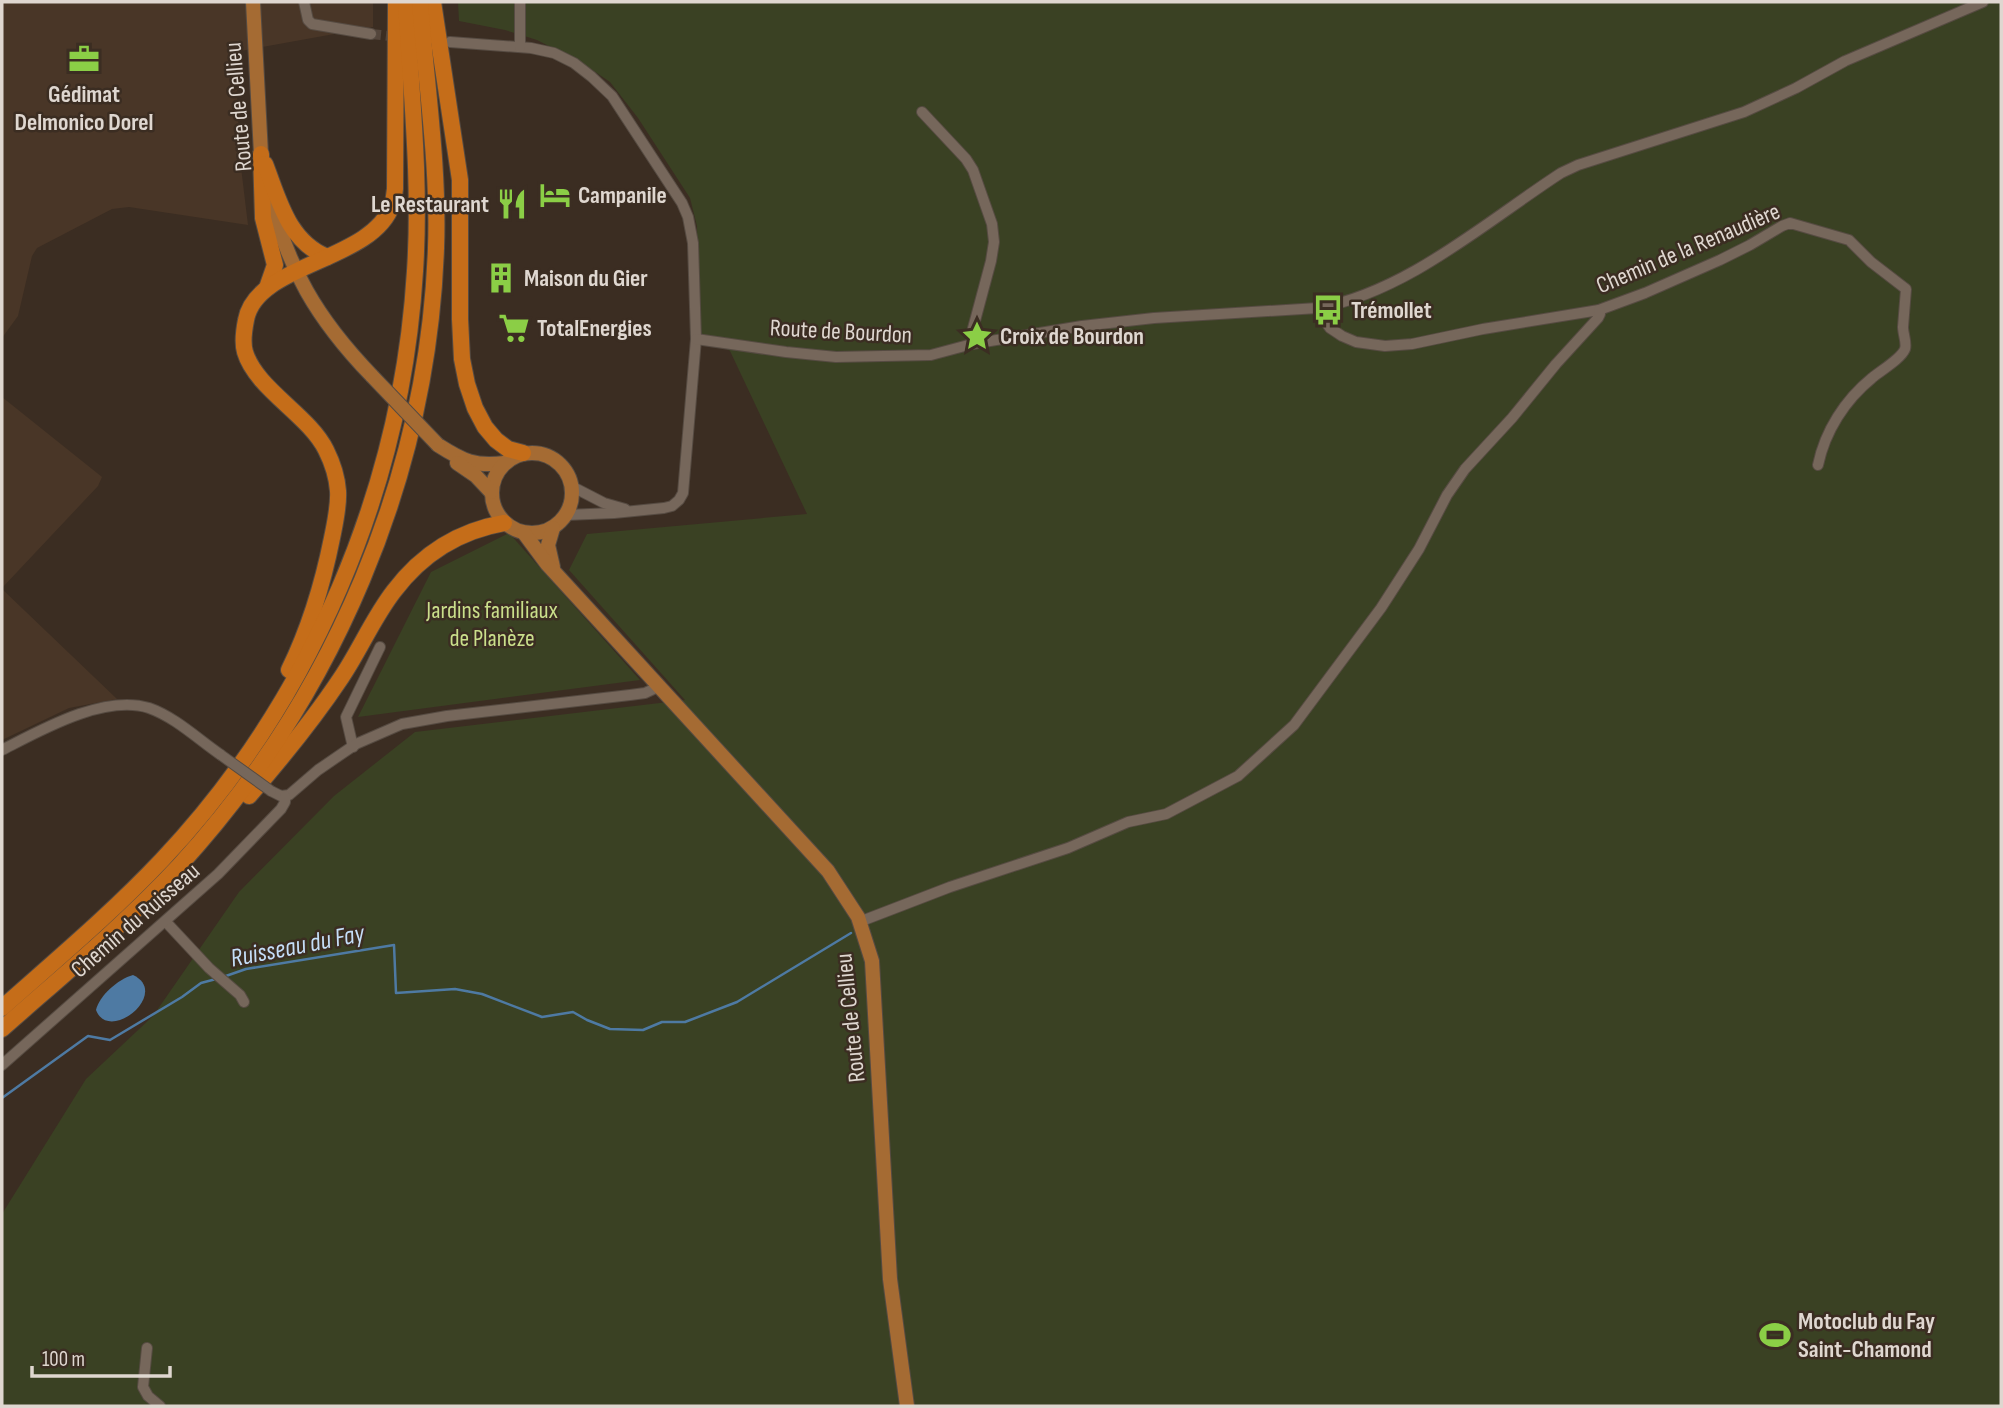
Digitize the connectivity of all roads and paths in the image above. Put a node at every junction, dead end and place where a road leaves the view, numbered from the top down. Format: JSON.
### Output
{"nodes":[{"id":1,"x":253,"y":2,"type":"edge"},
{"id":2,"x":304,"y":2,"type":"edge"},
{"id":3,"x":396,"y":2,"type":"edge"},
{"id":4,"x":407,"y":2,"type":"edge"},
{"id":5,"x":420,"y":2,"type":"edge"},
{"id":6,"x":433,"y":2,"type":"edge"},
{"id":7,"x":520,"y":2,"type":"edge"},
{"id":8,"x":1983,"y":2,"type":"edge"},
{"id":9,"x":371,"y":34,"type":"tunnel mouth"},
{"id":10,"x":450,"y":42,"type":"dead end"},
{"id":11,"x":520,"y":47,"type":"junction"},
{"id":12,"x":922,"y":111,"type":"dead end"},
{"id":13,"x":261,"y":153,"type":"junction"},
{"id":14,"x":327,"y":257,"type":"junction"},
{"id":15,"x":296,"y":272,"type":"junction"},
{"id":16,"x":267,"y":289,"type":"junction"},
{"id":17,"x":1318,"y":308,"type":"junction"},
{"id":18,"x":1599,"y":310,"type":"junction"},
{"id":19,"x":695,"y":335,"type":"junction"},
{"id":20,"x":972,"y":344,"type":"junction"},
{"id":21,"x":438,"y":445,"type":"junction"},
{"id":22,"x":523,"y":453,"type":"junction"},
{"id":23,"x":505,"y":463,"type":"junction"},
{"id":24,"x":1818,"y":465,"type":"dead end"},
{"id":25,"x":571,"y":486,"type":"junction"},
{"id":26,"x":491,"y":492,"type":"junction"},
{"id":27,"x":635,"y":510,"type":"junction"},
{"id":28,"x":566,"y":515,"type":"junction"},
{"id":29,"x":504,"y":523,"type":"junction"},
{"id":30,"x":552,"y":528,"type":"junction"},
{"id":31,"x":523,"y":533,"type":"junction"},
{"id":32,"x":554,"y":572,"type":"junction"},
{"id":33,"x":380,"y":647,"type":"dead end"},
{"id":34,"x":660,"y":686,"type":"junction"},
{"id":35,"x":263,"y":730,"type":"junction"},
{"id":36,"x":353,"y":747,"type":"junction"},
{"id":37,"x":2,"y":751,"type":"edge"},
{"id":38,"x":285,"y":796,"type":"junction"},
{"id":39,"x":215,"y":824,"type":"junction"},
{"id":40,"x":166,"y":922,"type":"junction"},
{"id":41,"x":859,"y":922,"type":"junction"},
{"id":42,"x":244,"y":1002,"type":"dead end"},
{"id":43,"x":2,"y":1008,"type":"edge"},
{"id":44,"x":2,"y":1030,"type":"edge"},
{"id":45,"x":2,"y":1065,"type":"edge"},
{"id":46,"x":147,"y":1348,"type":"dead end"},
{"id":47,"x":160,"y":1406,"type":"edge"},
{"id":48,"x":907,"y":1406,"type":"edge"}],
"edges":[{"from":1,"to":13,"type":"main road","name":"Route de Cellieu"},
{"from":2,"to":9,"type":"street"},
{"from":3,"to":14,"type":"highway"},
{"from":4,"to":35,"type":"highway"},
{"from":5,"to":39,"type":"highway"},
{"from":6,"to":22,"type":"highway"},
{"from":7,"to":11,"type":"street"},
{"from":8,"to":17,"type":"street","name":"Route de Bourdon"},
{"from":10,"to":11,"type":"street"},
{"from":11,"to":19,"type":"street"},
{"from":12,"to":20,"type":"street"},
{"from":13,"to":14,"type":"highway"},
{"from":13,"to":15,"type":"main road","name":"Route de Cellieu"},
{"from":13,"to":16,"type":"highway"},
{"from":14,"to":15,"type":"highway"},
{"from":15,"to":16,"type":"highway"},
{"from":15,"to":21,"type":"main road","name":"Route de Cellieu","bridge":true},
{"from":16,"to":35,"type":"highway"},
{"from":17,"to":18,"type":"street","name":"Chemin de la Renaudière"},
{"from":17,"to":20,"type":"street","name":"Route de Bourdon"},
{"from":18,"to":24,"type":"street","name":"Chemin de la Renaudière"},
{"from":18,"to":41,"type":"street"},
{"from":19,"to":20,"type":"street","name":"Route de Bourdon"},
{"from":19,"to":27,"type":"street"},
{"from":21,"to":23,"type":"main road","name":"Route de Cellieu"},
{"from":21,"to":26,"type":"main road","name":"Route de Cellieu"},
{"from":22,"to":23,"type":"main road"},
{"from":22,"to":25,"type":"main road"},
{"from":23,"to":26,"type":"main road"},
{"from":25,"to":27,"type":"street"},
{"from":25,"to":28,"type":"main road"},
{"from":26,"to":29,"type":"main road"},
{"from":27,"to":28,"type":"street"},
{"from":28,"to":30,"type":"main road"},
{"from":29,"to":31,"type":"main road"},
{"from":29,"to":39,"type":"highway"},
{"from":30,"to":31,"type":"main road"},
{"from":30,"to":32,"type":"main road"},
{"from":31,"to":32,"type":"main road","name":"Route de Cellieu"},
{"from":32,"to":34,"type":"main road","name":"Route de Cellieu"},
{"from":33,"to":36,"type":"street"},
{"from":34,"to":36,"type":"street"},
{"from":34,"to":41,"type":"main road","name":"Route de Cellieu"},
{"from":35,"to":43,"type":"highway"},
{"from":36,"to":38,"type":"street"},
{"from":37,"to":38,"type":"street","bridge":true},
{"from":38,"to":40,"type":"street","name":"Chemin du Ruisseau"},
{"from":39,"to":44,"type":"highway"},
{"from":40,"to":42,"type":"street"},
{"from":40,"to":45,"type":"street","name":"Chemin du Ruisseau"},
{"from":41,"to":48,"type":"main road","name":"Route de Cellieu"},
{"from":46,"to":47,"type":"street"}]}
